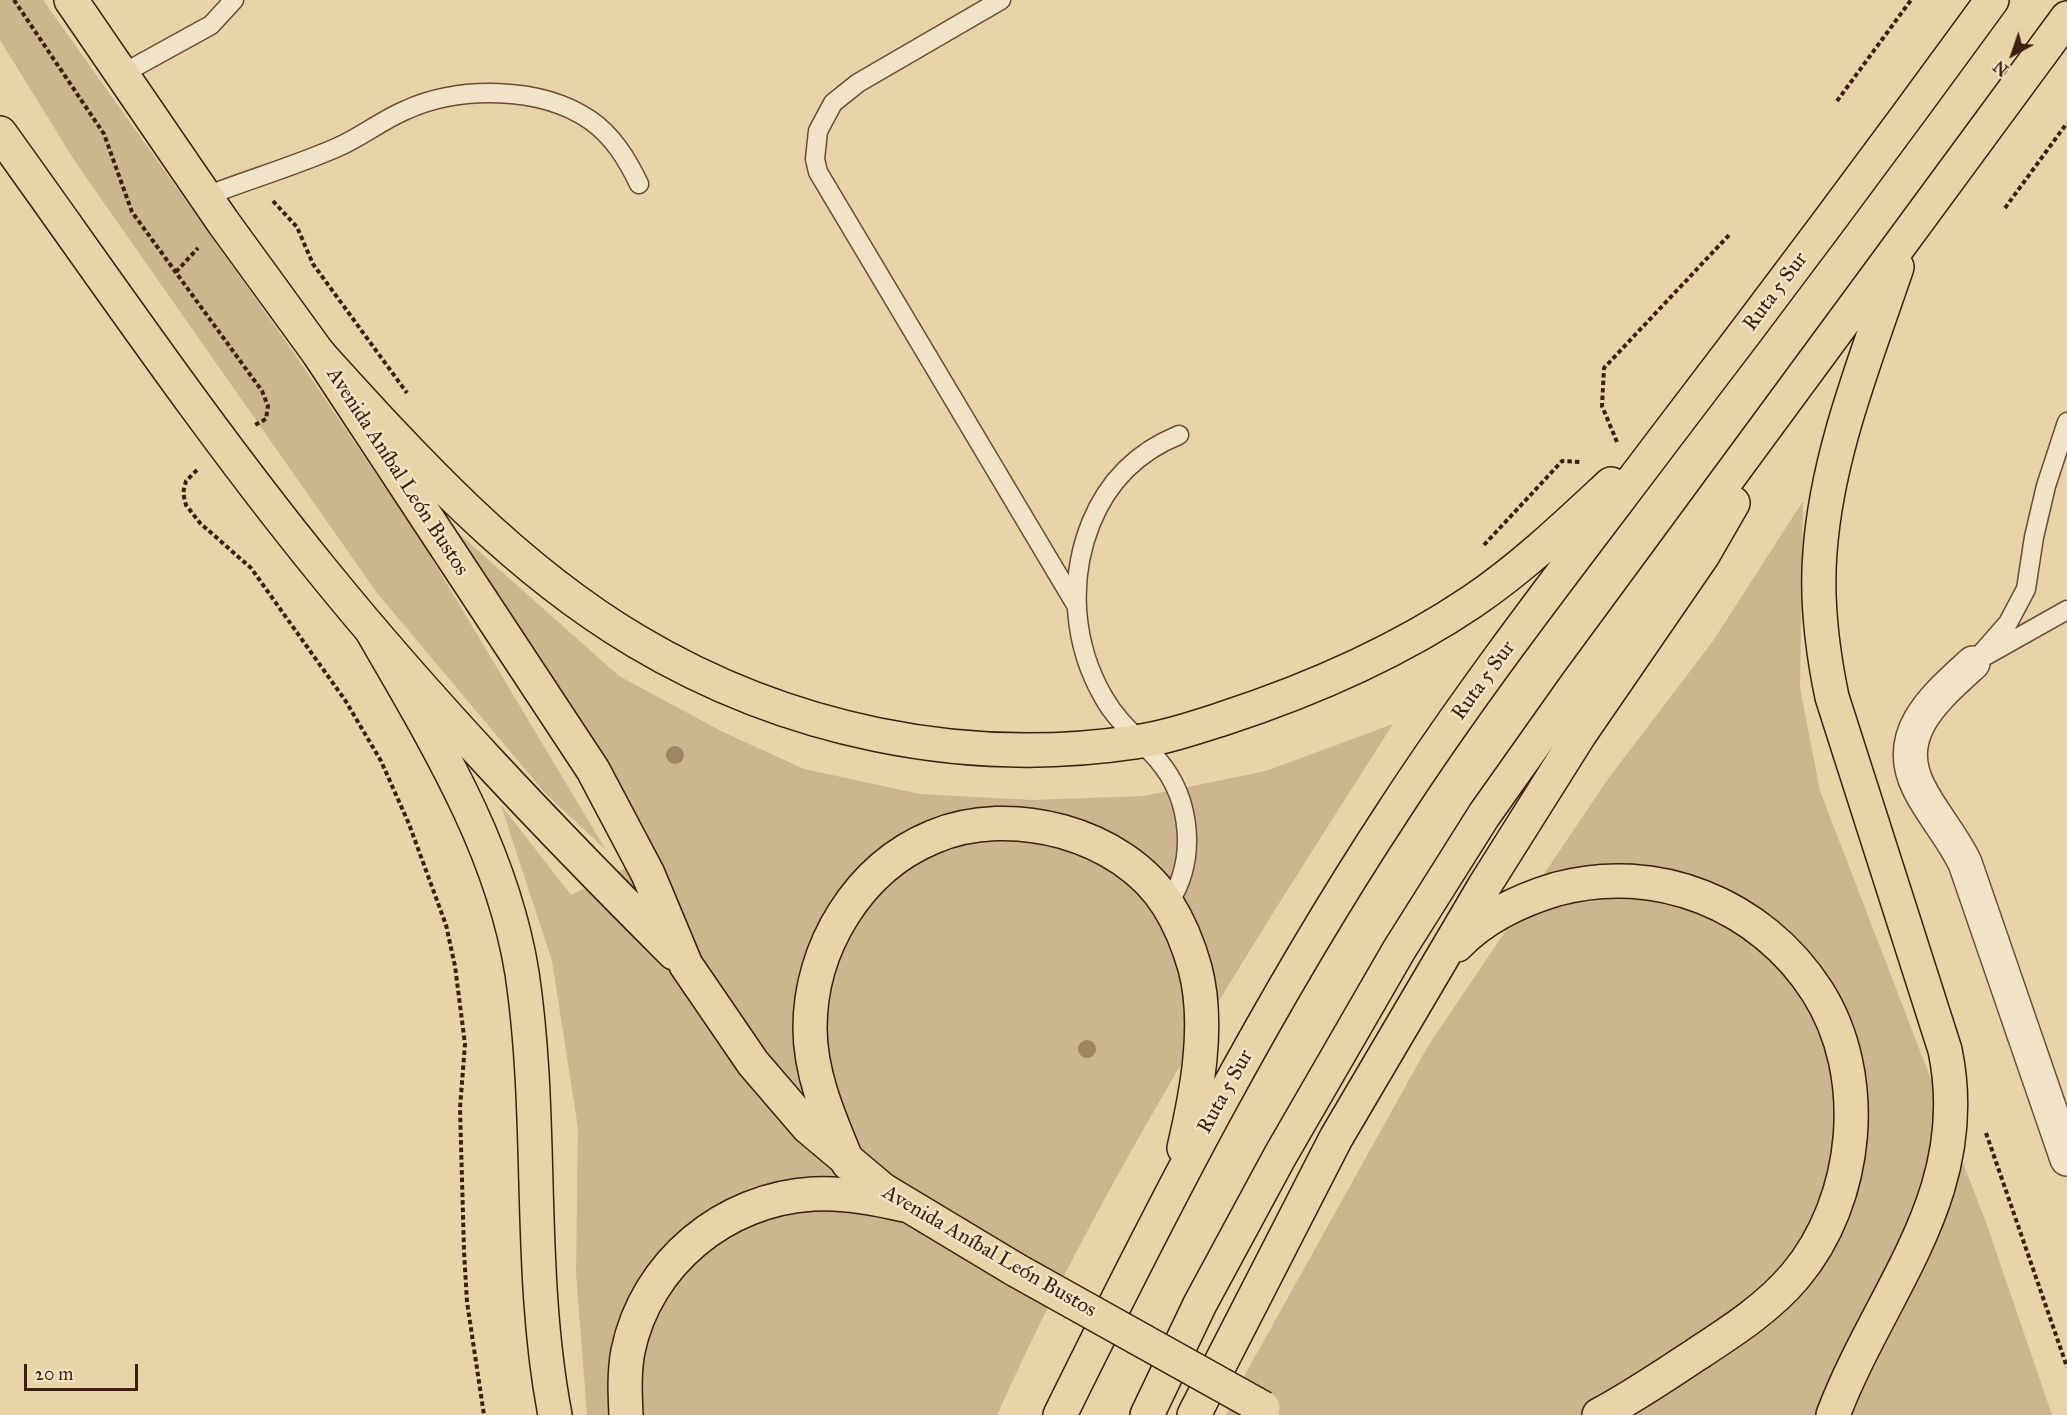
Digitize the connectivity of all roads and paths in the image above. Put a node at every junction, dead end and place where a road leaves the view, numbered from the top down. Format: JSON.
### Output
{"nodes":[{"id":1,"x":14,"y":0,"type":"edge"},
{"id":2,"x":71,"y":0,"type":"edge"},
{"id":3,"x":234,"y":0,"type":"edge"},
{"id":4,"x":1001,"y":0,"type":"edge"},
{"id":5,"x":1911,"y":0,"type":"edge"},
{"id":6,"x":1992,"y":0,"type":"edge"},
{"id":7,"x":2067,"y":18,"type":"edge"},
{"id":8,"x":122,"y":74,"type":"junction"},
{"id":9,"x":1837,"y":101,"type":"dead end"},
{"id":10,"x":2067,"y":123,"type":"edge"},
{"id":11,"x":0,"y":134,"type":"edge"},
{"id":12,"x":639,"y":184,"type":"dead end"},
{"id":13,"x":2005,"y":208,"type":"dead end"},
{"id":14,"x":214,"y":209,"type":"junction"},
{"id":15,"x":1729,"y":235,"type":"dead end"},
{"id":16,"x":1907,"y":238,"type":"junction"},
{"id":17,"x":176,"y":272,"type":"junction"},
{"id":18,"x":319,"y":354,"type":"junction"},
{"id":19,"x":1700,"y":392,"type":"junction"},
{"id":20,"x":412,"y":400,"type":"dead end"},
{"id":21,"x":1773,"y":418,"type":"junction"},
{"id":22,"x":2067,"y":422,"type":"edge"},
{"id":23,"x":1179,"y":435,"type":"dead end"},
{"id":24,"x":224,"y":443,"type":"junction"},
{"id":25,"x":1628,"y":467,"type":"junction"},
{"id":26,"x":1480,"y":548,"type":"dead end"},
{"id":27,"x":1076,"y":605,"type":"junction"},
{"id":28,"x":2067,"y":610,"type":"edge"},
{"id":29,"x":372,"y":632,"type":"junction"},
{"id":30,"x":1973,"y":663,"type":"junction"},
{"id":31,"x":1140,"y":742,"type":"junction"},
{"id":32,"x":1168,"y":904,"type":"junction"},
{"id":33,"x":686,"y":965,"type":"junction"},
{"id":34,"x":1436,"y":969,"type":"junction"},
{"id":35,"x":1983,"y":1123,"type":"dead end"},
{"id":36,"x":2067,"y":1159,"type":"edge"},
{"id":37,"x":848,"y":1163,"type":"junction"},
{"id":38,"x":1176,"y":1182,"type":"junction"},
{"id":39,"x":904,"y":1205,"type":"junction"},
{"id":40,"x":2067,"y":1367,"type":"edge"},
{"id":41,"x":1270,"y":1411,"type":"edge"},
{"id":42,"x":484,"y":1415,"type":"edge"},
{"id":43,"x":555,"y":1415,"type":"edge"},
{"id":44,"x":626,"y":1415,"type":"edge"},
{"id":45,"x":1060,"y":1415,"type":"edge"},
{"id":46,"x":1147,"y":1415,"type":"edge"},
{"id":47,"x":1194,"y":1415,"type":"edge"},
{"id":48,"x":1599,"y":1415,"type":"edge"},
{"id":49,"x":1833,"y":1415,"type":"edge"}],
"edges":[{"from":1,"to":17,"type":"path"},
{"from":2,"to":8,"type":"main road","name":"Avenida Aníbal León Bustos"},
{"from":3,"to":8,"type":"lane"},
{"from":4,"to":27,"type":"lane"},
{"from":5,"to":9,"type":"path"},
{"from":6,"to":19,"type":"main road","name":"Ruta 5 Sur"},
{"from":7,"to":16,"type":"main road"},
{"from":8,"to":14,"type":"main road","name":"Avenida Aníbal León Bustos"},
{"from":10,"to":13,"type":"path"},
{"from":11,"to":24,"type":"main road","name":"Avenida Aníbal León Bustos"},
{"from":12,"to":14,"type":"lane"},
{"from":14,"to":17,"type":"path"},
{"from":14,"to":18,"type":"main road","name":"Avenida Aníbal León Bustos"},
{"from":14,"to":20,"type":"path"},
{"from":15,"to":25,"type":"path"},
{"from":16,"to":21,"type":"main road"},
{"from":16,"to":49,"type":"main road"},
{"from":17,"to":24,"type":"path"},
{"from":18,"to":31,"type":"main road"},
{"from":18,"to":33,"type":"main road","name":"Avenida Aníbal León Bustos"},
{"from":19,"to":25,"type":"main road"},
{"from":19,"to":38,"type":"main road","name":"Ruta 5 Sur"},
{"from":21,"to":34,"type":"main road"},
{"from":21,"to":46,"type":"main road"},
{"from":22,"to":30,"type":"lane"},
{"from":23,"to":27,"type":"lane"},
{"from":24,"to":29,"type":"main road","name":"Avenida Aníbal León Bustos"},
{"from":24,"to":42,"type":"path"},
{"from":25,"to":26,"type":"path"},
{"from":25,"to":31,"type":"main road"},
{"from":27,"to":31,"type":"lane"},
{"from":28,"to":30,"type":"lane"},
{"from":29,"to":33,"type":"main road","name":"Avenida Aníbal León Bustos"},
{"from":29,"to":43,"type":"main road"},
{"from":30,"to":36,"type":"street"},
{"from":31,"to":32,"type":"lane"},
{"from":32,"to":37,"type":"main road"},
{"from":32,"to":38,"type":"main road"},
{"from":33,"to":37,"type":"main road","name":"Avenida Aníbal León Bustos"},
{"from":34,"to":47,"type":"main road"},
{"from":34,"to":48,"type":"main road"},
{"from":35,"to":40,"type":"path"},
{"from":37,"to":39,"type":"main road","name":"Avenida Aníbal León Bustos"},
{"from":38,"to":45,"type":"main road","name":"Ruta 5 Sur"},
{"from":39,"to":41,"type":"main road","name":"Avenida Aníbal León Bustos","bridge":true},
{"from":39,"to":44,"type":"main road"}]}
